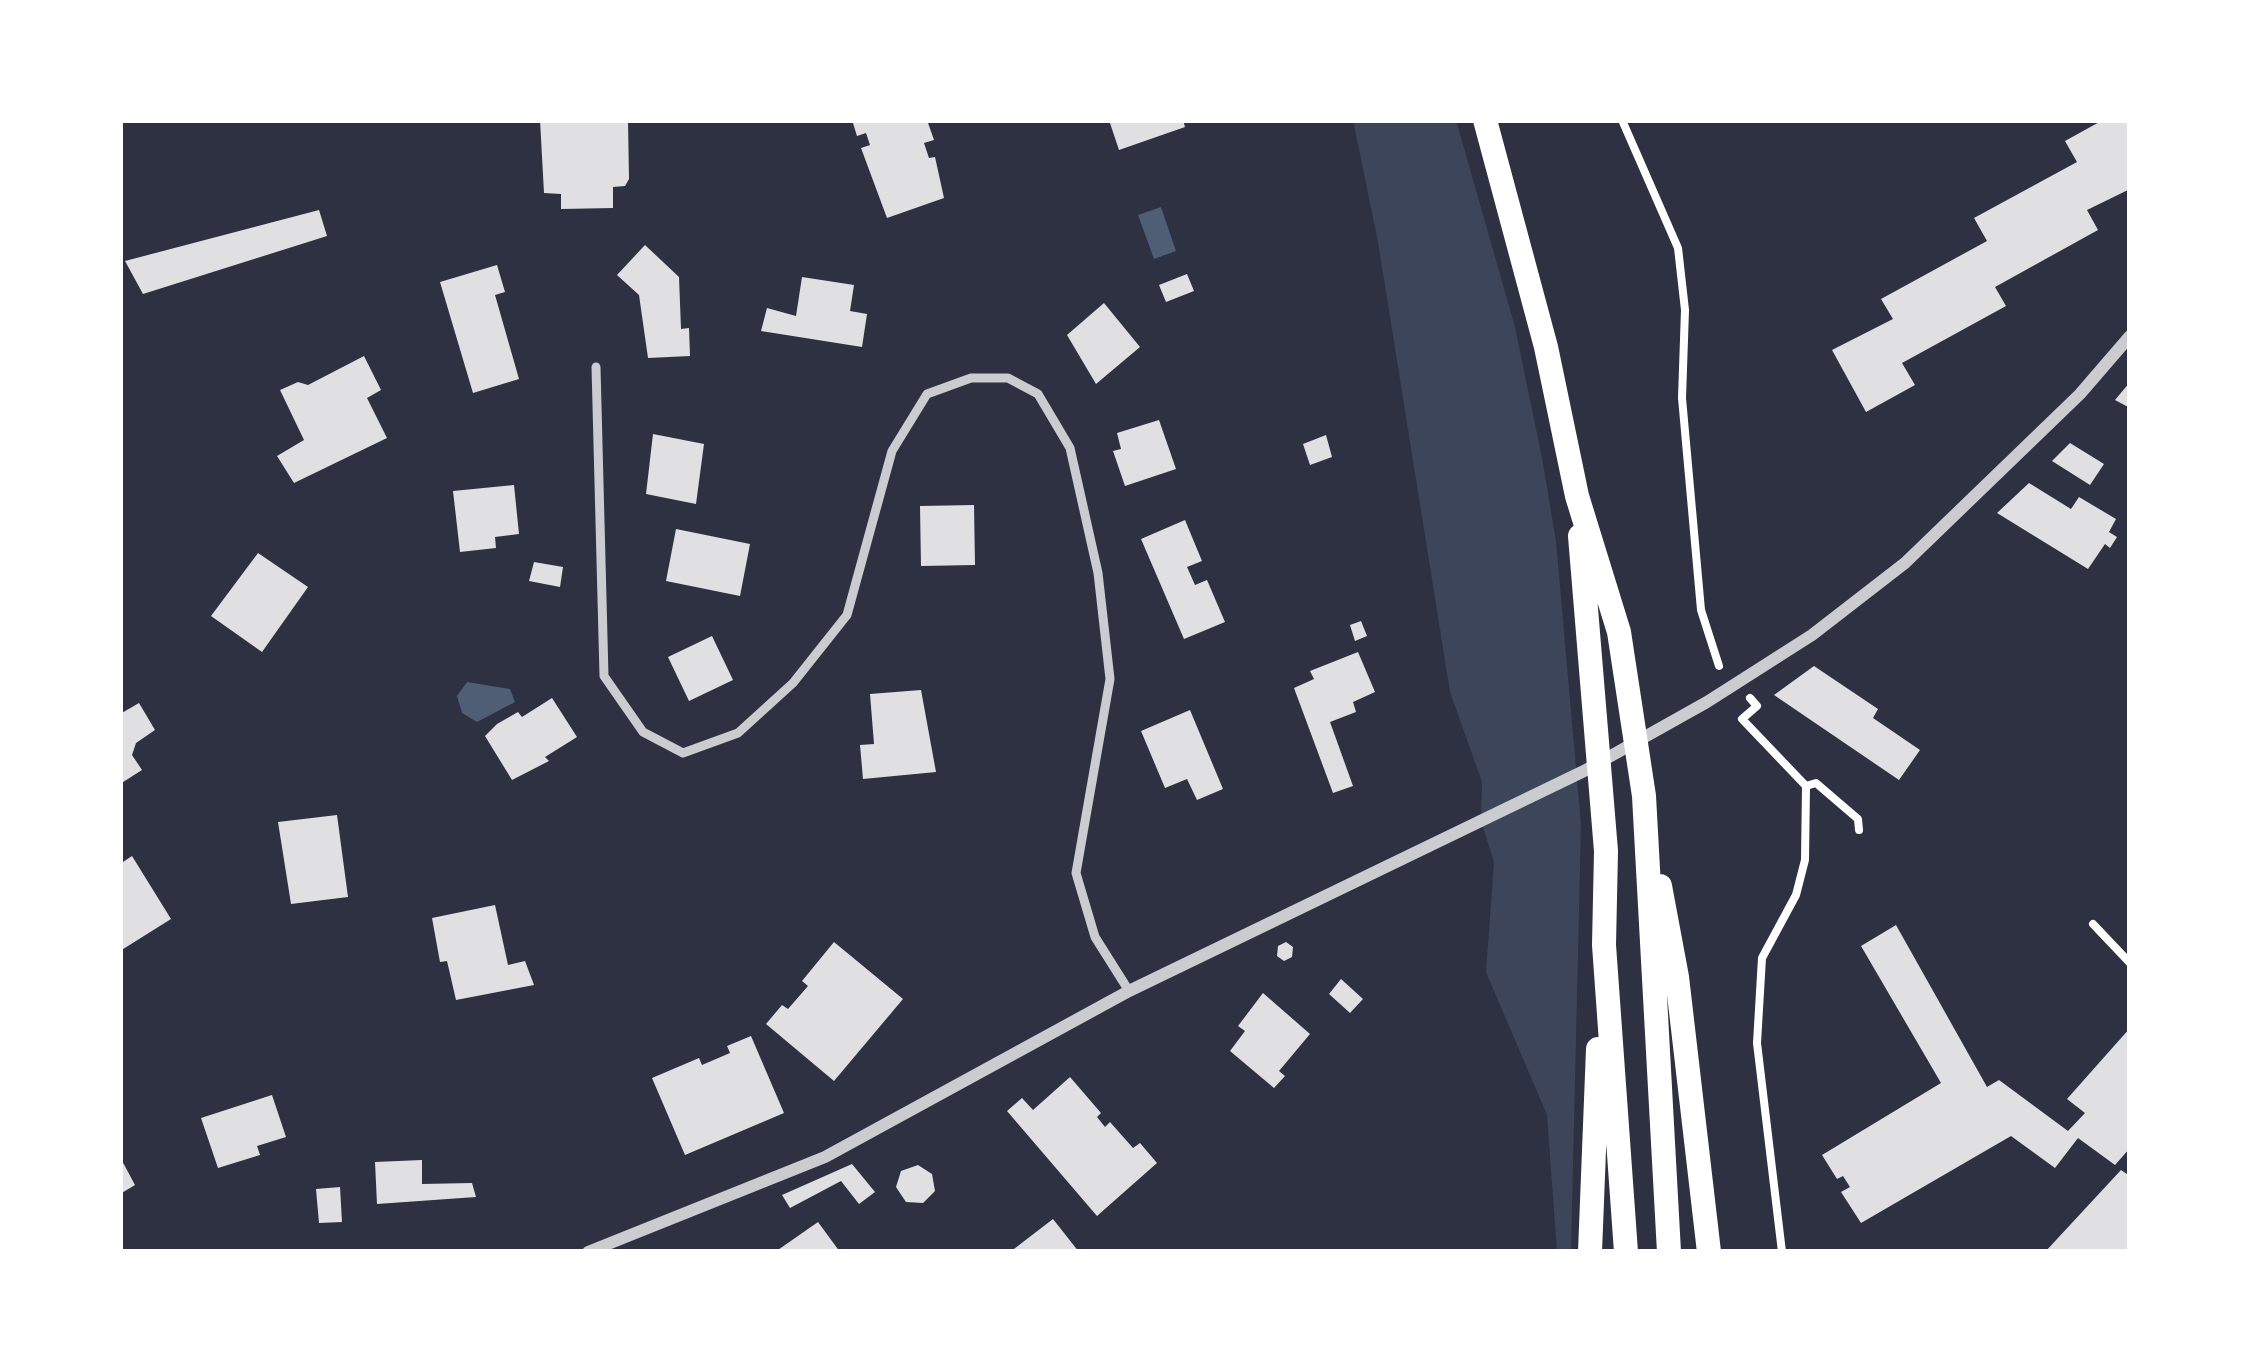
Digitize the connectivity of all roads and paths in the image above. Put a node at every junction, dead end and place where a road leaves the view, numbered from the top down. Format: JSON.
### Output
{"nodes":[{"id":1,"x":1485,"y":120,"type":"edge"},
{"id":2,"x":1622,"y":120,"type":"edge"},
{"id":3,"x":2130,"y":336,"type":"edge"},
{"id":4,"x":596,"y":367,"type":"dead end"},
{"id":5,"x":1577,"y":496,"type":"junction"},
{"id":6,"x":1737,"y":684,"type":"junction"},
{"id":7,"x":1806,"y":786,"type":"junction"},
{"id":8,"x":1644,"y":796,"type":"junction"},
{"id":9,"x":1859,"y":830,"type":"dead end"},
{"id":10,"x":2093,"y":924,"type":"dead end"},
{"id":11,"x":1604,"y":945,"type":"junction"},
{"id":12,"x":2130,"y":963,"type":"edge"},
{"id":13,"x":1130,"y":991,"type":"junction"},
{"id":14,"x":588,"y":1252,"type":"edge"},
{"id":15,"x":1590,"y":1252,"type":"edge"},
{"id":16,"x":1626,"y":1252,"type":"edge"},
{"id":17,"x":1669,"y":1252,"type":"edge"},
{"id":18,"x":1709,"y":1252,"type":"edge"},
{"id":19,"x":1781,"y":1252,"type":"edge"}],
"edges":[{"from":1,"to":5,"type":"main road"},
{"from":2,"to":6,"type":"path"},
{"from":3,"to":6,"type":"street"},
{"from":4,"to":13,"type":"lane"},
{"from":5,"to":8,"type":"main road"},
{"from":5,"to":11,"type":"main road"},
{"from":6,"to":7,"type":"path"},
{"from":6,"to":13,"type":"street"},
{"from":7,"to":9,"type":"path"},
{"from":7,"to":19,"type":"path"},
{"from":8,"to":17,"type":"main road"},
{"from":8,"to":18,"type":"main road"},
{"from":10,"to":12,"type":"path"},
{"from":11,"to":15,"type":"main road"},
{"from":11,"to":16,"type":"main road"},
{"from":13,"to":14,"type":"street"}]}
